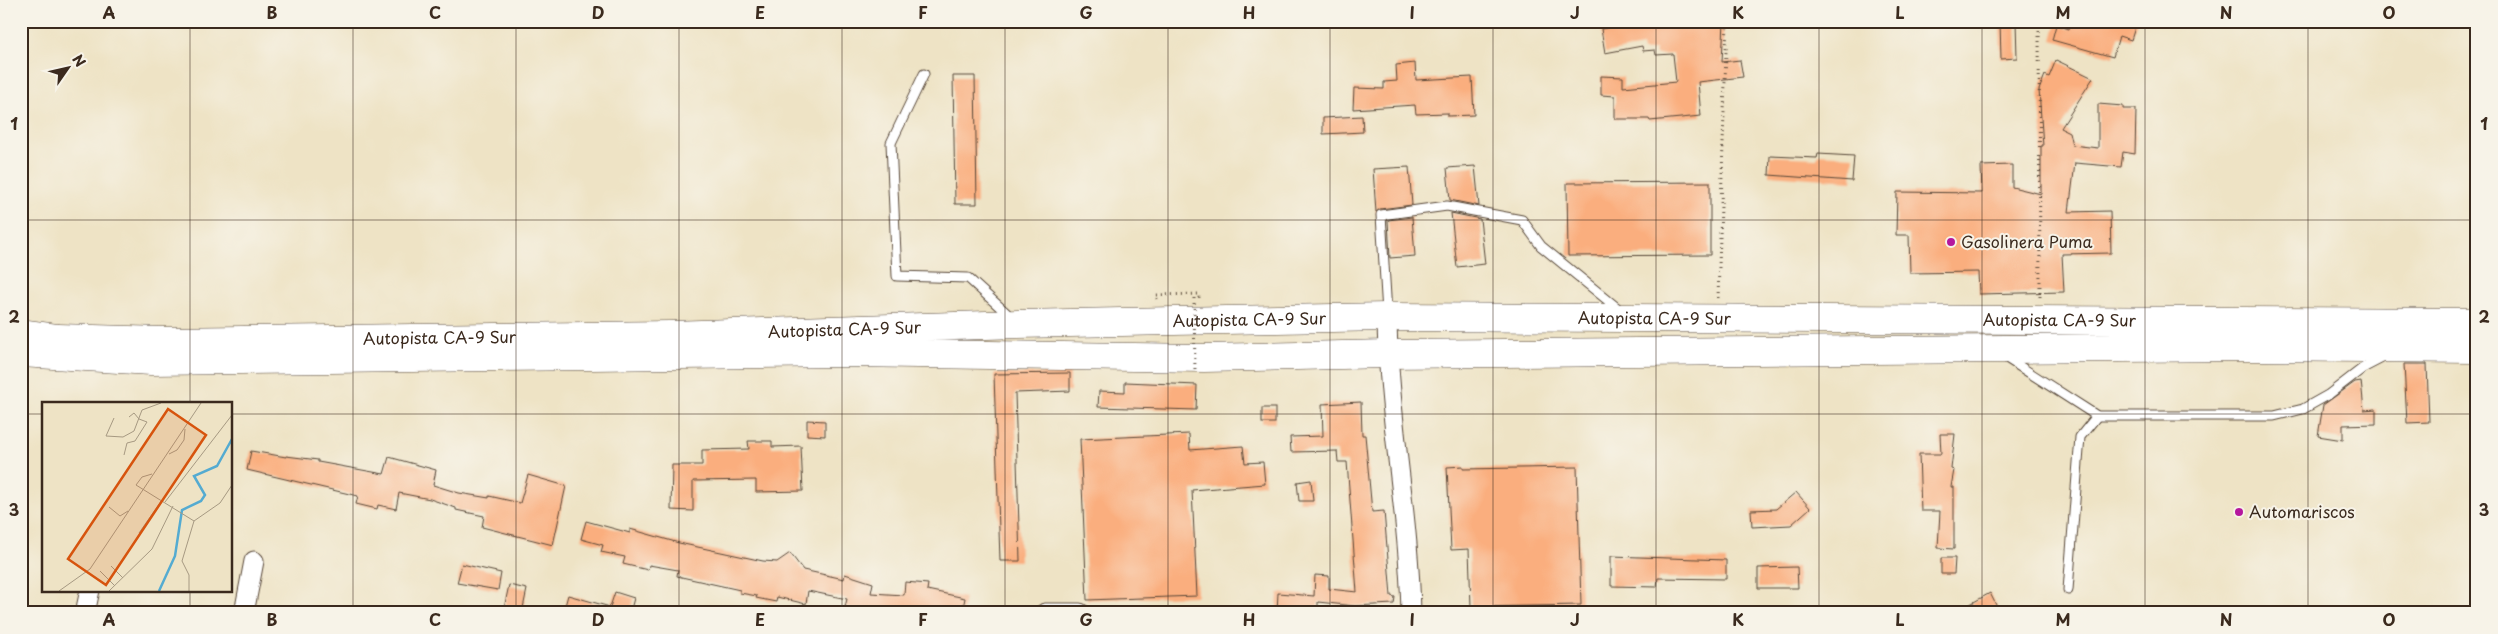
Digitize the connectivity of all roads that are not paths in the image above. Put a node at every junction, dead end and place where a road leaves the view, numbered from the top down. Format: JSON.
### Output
{"nodes":[{"id":1,"x":924,"y":74,"type":"dead end"},
{"id":2,"x":1387,"y":317,"type":"junction"},
{"id":3,"x":1629,"y":318,"type":"junction"},
{"id":4,"x":2477,"y":322,"type":"edge"},
{"id":5,"x":1018,"y":324,"type":"junction"},
{"id":6,"x":21,"y":333,"type":"edge"},
{"id":7,"x":2407,"y":348,"type":"junction"},
{"id":8,"x":2477,"y":349,"type":"edge"},
{"id":9,"x":1994,"y":350,"type":"junction"},
{"id":10,"x":21,"y":352,"type":"edge"},
{"id":11,"x":1387,"y":354,"type":"junction"},
{"id":12,"x":2097,"y":416,"type":"junction"},
{"id":13,"x":254,"y":561,"type":"dead end"},
{"id":14,"x":2068,"y":590,"type":"dead end"},
{"id":15,"x":90,"y":592,"type":"edge"},
{"id":16,"x":86,"y":613,"type":"edge"},
{"id":17,"x":244,"y":613,"type":"edge"},
{"id":18,"x":1045,"y":613,"type":"edge"},
{"id":19,"x":1080,"y":613,"type":"edge"},
{"id":20,"x":1411,"y":613,"type":"edge"}],
"edges":[{"from":1,"to":5,"type":"lane"},
{"from":2,"to":3,"type":"highway","name":"Autopista CA-9 Sur"},
{"from":2,"to":3,"type":"lane"},
{"from":2,"to":5,"type":"highway","name":"Autopista CA-9 Sur"},
{"from":2,"to":11,"type":"street"},
{"from":3,"to":4,"type":"highway","name":"Autopista CA-9 Sur"},
{"from":5,"to":6,"type":"highway","name":"Autopista CA-9 Sur"},
{"from":7,"to":8,"type":"highway","name":"Autopista CA-9 Sur"},
{"from":7,"to":9,"type":"highway","name":"Autopista CA-9 Sur"},
{"from":7,"to":12,"type":"lane"},
{"from":9,"to":11,"type":"highway","name":"Autopista CA-9 Sur"},
{"from":9,"to":12,"type":"lane"},
{"from":10,"to":11,"type":"highway","name":"Autopista CA-9 Sur"},
{"from":11,"to":20,"type":"street"},
{"from":12,"to":14,"type":"lane"},
{"from":13,"to":17,"type":"street"},
{"from":15,"to":16,"type":"street"},
{"from":18,"to":19,"type":"street"}]}
